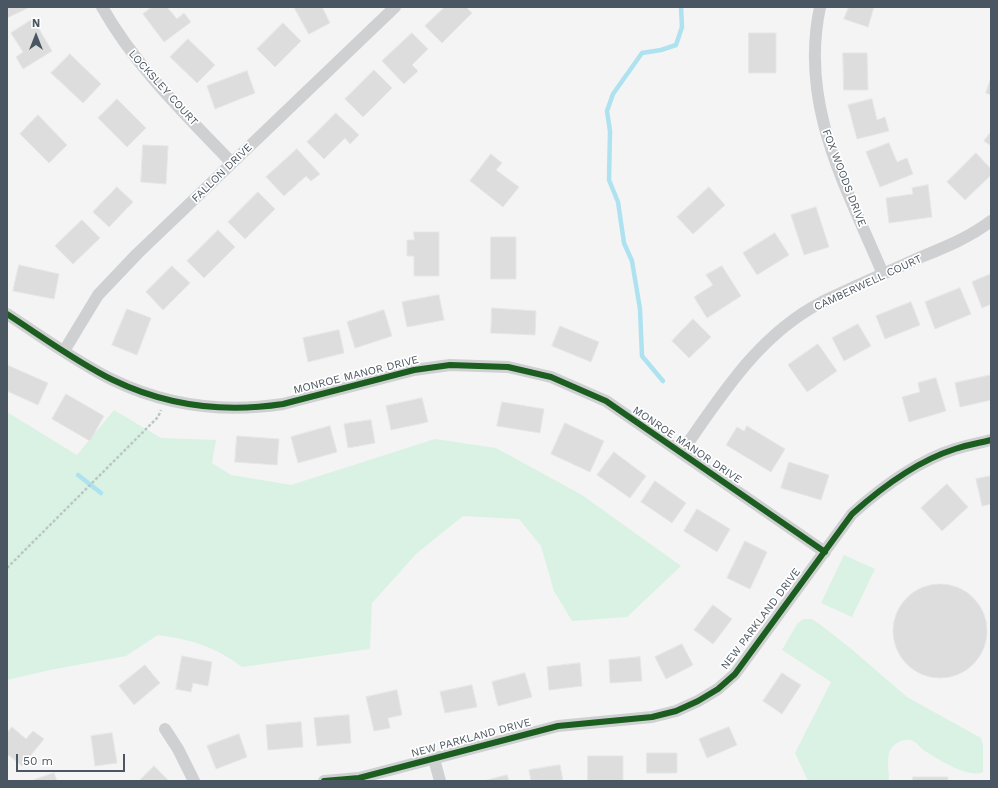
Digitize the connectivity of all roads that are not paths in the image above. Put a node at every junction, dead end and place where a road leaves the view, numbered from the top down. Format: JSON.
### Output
{"nodes":[{"id":1,"x":102,"y":7,"type":"edge"},
{"id":2,"x":820,"y":7,"type":"edge"},
{"id":3,"x":386,"y":10,"type":"edge"},
{"id":4,"x":232,"y":163,"type":"junction"},
{"id":5,"x":991,"y":221,"type":"edge"},
{"id":6,"x":883,"y":274,"type":"junction"},
{"id":7,"x":7,"y":314,"type":"edge"},
{"id":8,"x":64,"y":351,"type":"junction"},
{"id":9,"x":991,"y":440,"type":"edge"},
{"id":10,"x":682,"y":453,"type":"junction"},
{"id":11,"x":825,"y":552,"type":"junction"},
{"id":12,"x":165,"y":730,"type":"dead end"},
{"id":13,"x":434,"y":759,"type":"junction"},
{"id":14,"x":194,"y":781,"type":"edge"},
{"id":15,"x":324,"y":781,"type":"edge"},
{"id":16,"x":440,"y":781,"type":"edge"}],
"edges":[{"from":1,"to":4,"type":"street","name":"LOCKSLEY COURT"},
{"from":2,"to":6,"type":"street","name":"FOX WOODS DRIVE"},
{"from":3,"to":4,"type":"street","name":"FALLON DRIVE"},
{"from":4,"to":8,"type":"street","name":"FALLON DRIVE"},
{"from":5,"to":6,"type":"street","name":"CAMBERWELL COURT"},
{"from":6,"to":10,"type":"street","name":"CAMBERWELL COURT"},
{"from":7,"to":8,"type":"street","name":"MONROE MANOR DRIVE"},
{"from":8,"to":10,"type":"street","name":"MONROE MANOR DRIVE"},
{"from":9,"to":11,"type":"street","name":"NEW PARKLAND DRIVE"},
{"from":10,"to":11,"type":"street","name":"MONROE MANOR DRIVE"},
{"from":11,"to":13,"type":"street","name":"NEW PARKLAND DRIVE"},
{"from":12,"to":14,"type":"street"},
{"from":13,"to":15,"type":"street","name":"NEW PARKLAND DRIVE"},
{"from":13,"to":16,"type":"street"}]}
